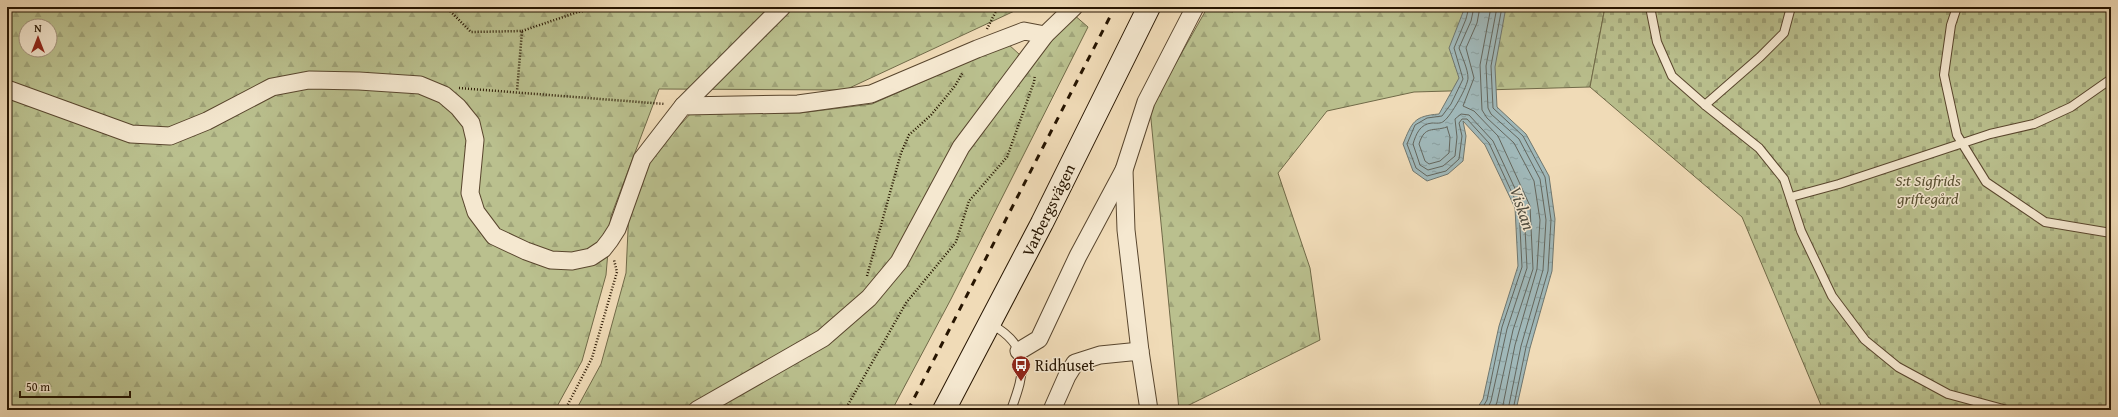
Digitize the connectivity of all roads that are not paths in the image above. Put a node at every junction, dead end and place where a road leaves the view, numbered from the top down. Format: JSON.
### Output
{"nodes":[{"id":1,"x":782,"y":7,"type":"edge"},
{"id":2,"x":1074,"y":7,"type":"edge"},
{"id":3,"x":1149,"y":7,"type":"edge"},
{"id":4,"x":1195,"y":7,"type":"edge"},
{"id":5,"x":1650,"y":7,"type":"edge"},
{"id":6,"x":1791,"y":7,"type":"edge"},
{"id":7,"x":1957,"y":7,"type":"edge"},
{"id":8,"x":1045,"y":35,"type":"junction"},
{"id":9,"x":2111,"y":79,"type":"edge"},
{"id":10,"x":7,"y":89,"type":"edge"},
{"id":11,"x":1705,"y":105,"type":"junction"},
{"id":12,"x":683,"y":106,"type":"junction"},
{"id":13,"x":1963,"y":144,"type":"junction"},
{"id":14,"x":1124,"y":170,"type":"junction"},
{"id":15,"x":1791,"y":197,"type":"junction"},
{"id":16,"x":2111,"y":233,"type":"edge"},
{"id":17,"x":990,"y":324,"type":"junction"},
{"id":18,"x":1019,"y":351,"type":"junction"},
{"id":19,"x":1140,"y":351,"type":"junction"},
{"id":20,"x":697,"y":410,"type":"edge"},
{"id":21,"x":945,"y":410,"type":"edge"},
{"id":22,"x":1011,"y":410,"type":"edge"},
{"id":23,"x":1052,"y":410,"type":"edge"},
{"id":24,"x":1149,"y":410,"type":"edge"},
{"id":25,"x":2007,"y":410,"type":"edge"}],
"edges":[{"from":1,"to":12,"type":"street"},
{"from":2,"to":8,"type":"street"},
{"from":3,"to":17,"type":"main road","name":"Varbergsvägen"},
{"from":4,"to":14,"type":"street"},
{"from":5,"to":11,"type":"lane"},
{"from":6,"to":11,"type":"lane"},
{"from":7,"to":13,"type":"lane"},
{"from":8,"to":12,"type":"street"},
{"from":8,"to":20,"type":"street"},
{"from":9,"to":13,"type":"lane"},
{"from":10,"to":12,"type":"street"},
{"from":11,"to":15,"type":"lane"},
{"from":13,"to":15,"type":"lane"},
{"from":13,"to":16,"type":"lane"},
{"from":14,"to":18,"type":"street"},
{"from":14,"to":19,"type":"street"},
{"from":15,"to":25,"type":"lane"},
{"from":17,"to":18,"type":"lane"},
{"from":17,"to":21,"type":"main road","name":"Varbergsvägen"},
{"from":18,"to":22,"type":"lane"},
{"from":19,"to":23,"type":"street"},
{"from":19,"to":24,"type":"street"}]}
